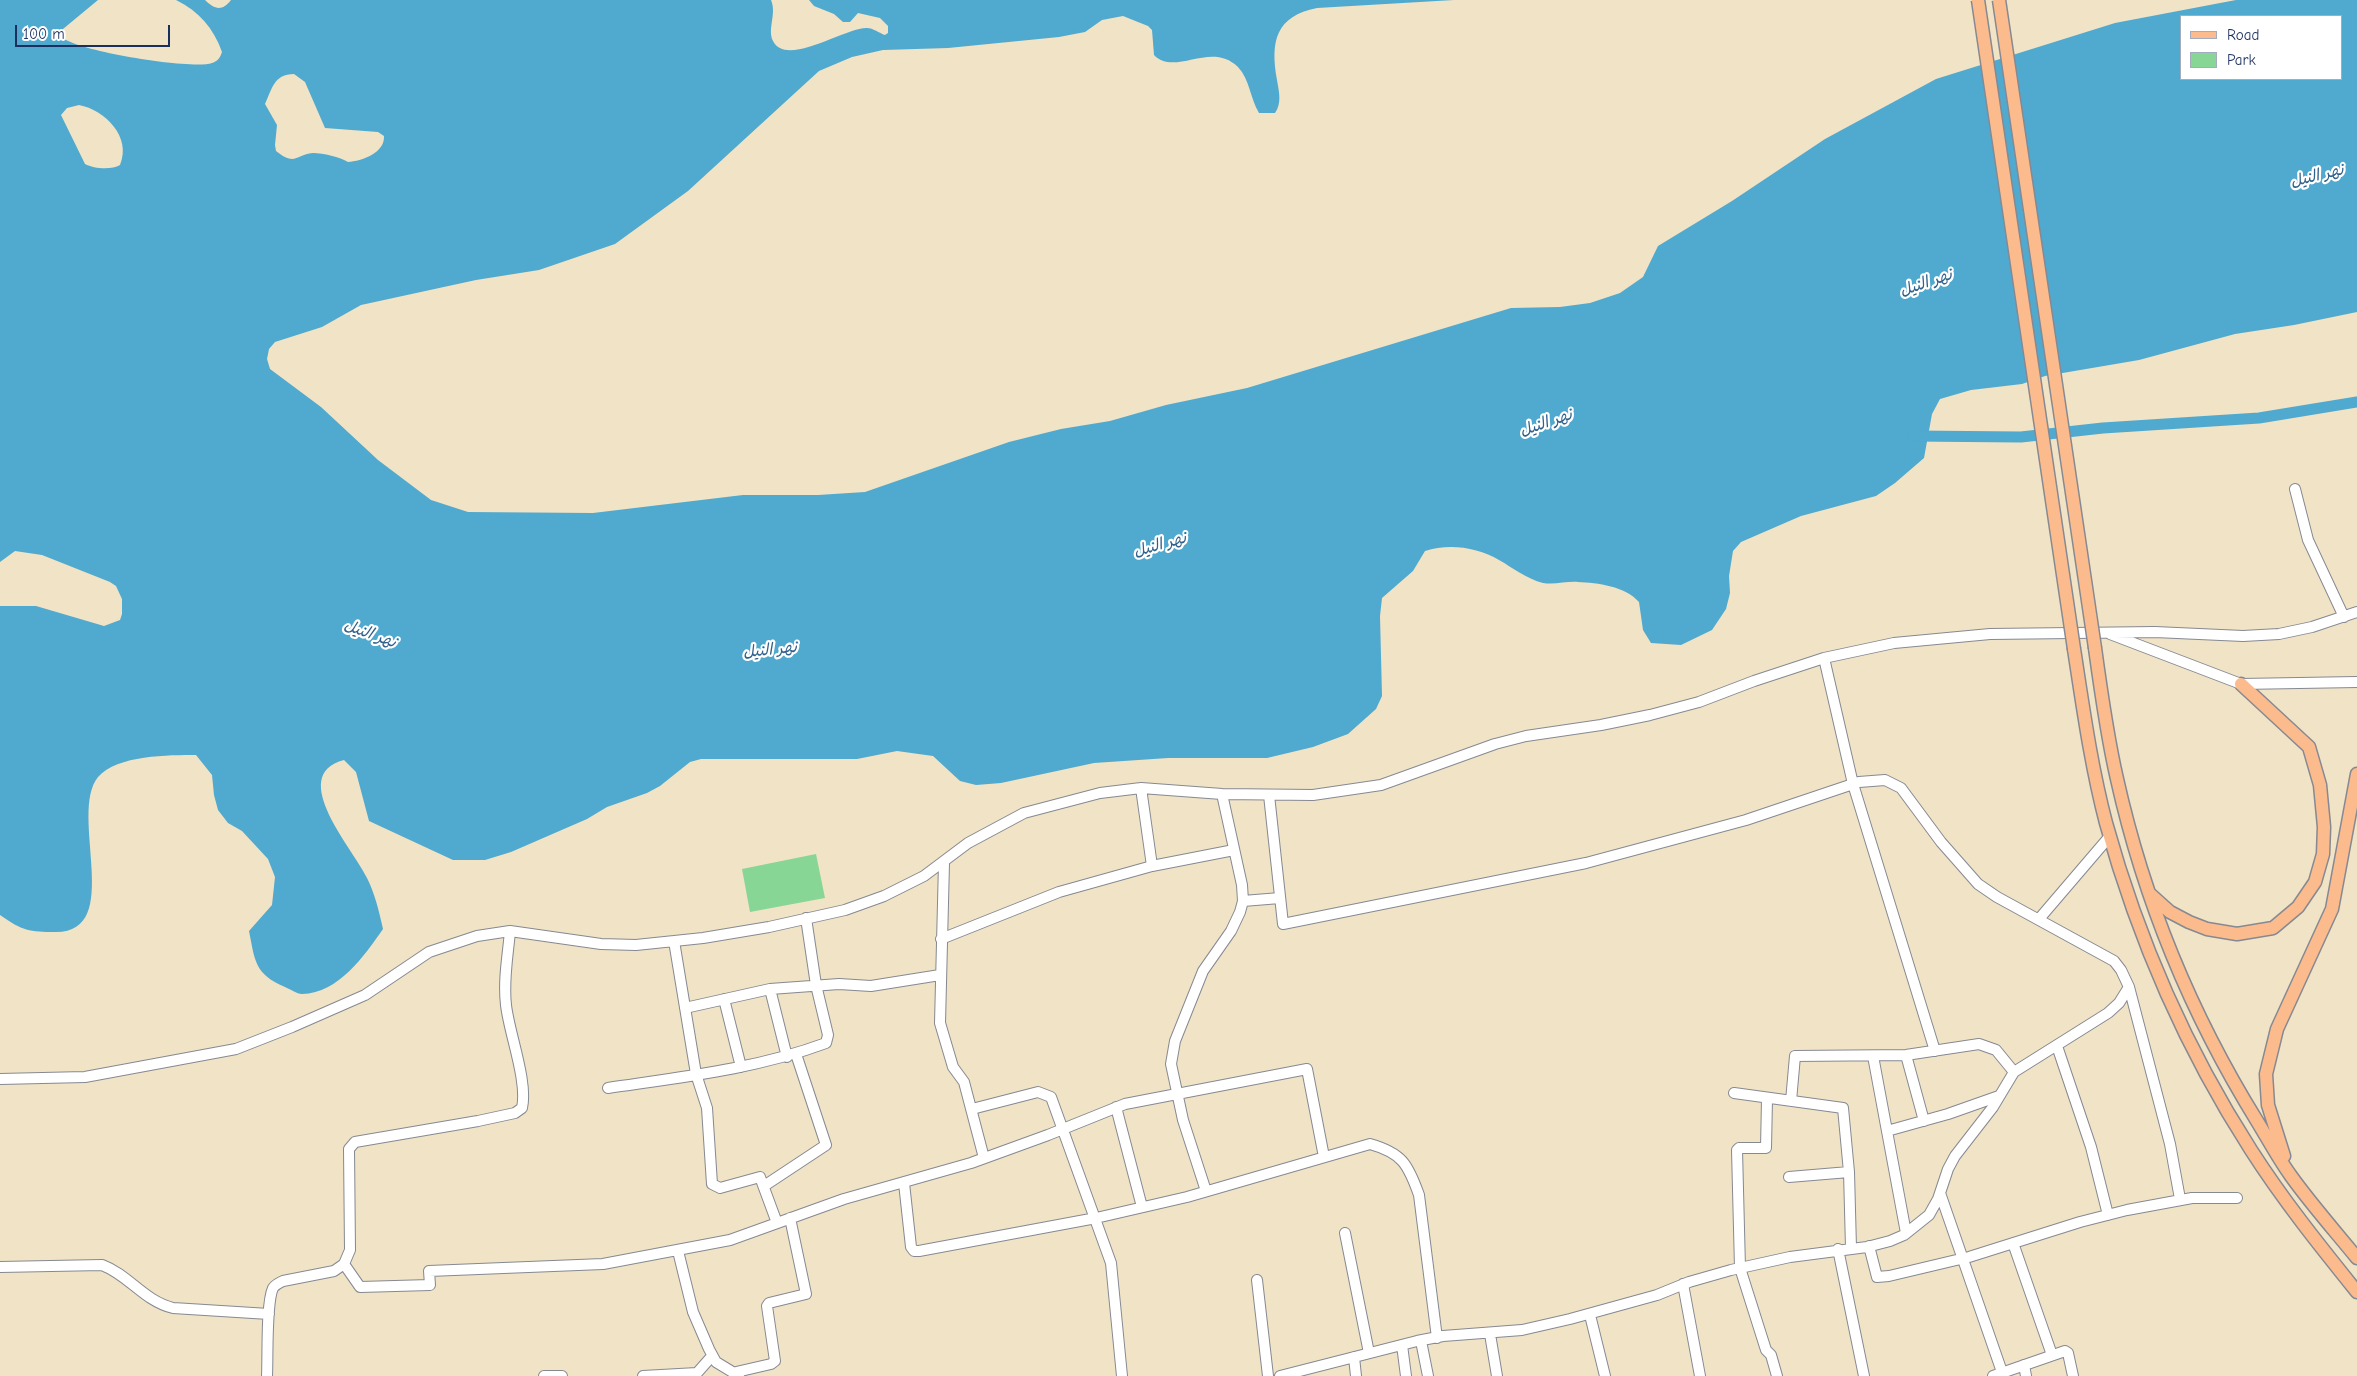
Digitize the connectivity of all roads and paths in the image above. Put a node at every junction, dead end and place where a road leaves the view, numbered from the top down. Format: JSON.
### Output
{"nodes":[{"id":1,"x":1978,"y":0,"type":"edge"},
{"id":2,"x":1999,"y":0,"type":"edge"},
{"id":3,"x":2295,"y":490,"type":"dead end"},
{"id":4,"x":2357,"y":612,"type":"edge"},
{"id":5,"x":2344,"y":617,"type":"junction"},
{"id":6,"x":2105,"y":632,"type":"junction"},
{"id":7,"x":1824,"y":658,"type":"junction"},
{"id":8,"x":2357,"y":682,"type":"edge"},
{"id":9,"x":2241,"y":684,"type":"junction"},
{"id":10,"x":2357,"y":774,"type":"edge"},
{"id":11,"x":1853,"y":784,"type":"junction"},
{"id":12,"x":1141,"y":788,"type":"junction"},
{"id":13,"x":1222,"y":794,"type":"junction"},
{"id":14,"x":1269,"y":795,"type":"junction"},
{"id":15,"x":2110,"y":836,"type":"junction"},
{"id":16,"x":1234,"y":850,"type":"junction"},
{"id":17,"x":944,"y":863,"type":"junction"},
{"id":18,"x":1152,"y":866,"type":"junction"},
{"id":19,"x":2150,"y":894,"type":"junction"},
{"id":20,"x":1280,"y":898,"type":"junction"},
{"id":21,"x":1243,"y":901,"type":"junction"},
{"id":22,"x":806,"y":918,"type":"junction"},
{"id":23,"x":2039,"y":920,"type":"junction"},
{"id":24,"x":510,"y":931,"type":"junction"},
{"id":25,"x":941,"y":939,"type":"junction"},
{"id":26,"x":674,"y":941,"type":"junction"},
{"id":27,"x":940,"y":974,"type":"junction"},
{"id":28,"x":816,"y":985,"type":"junction"},
{"id":29,"x":2129,"y":987,"type":"junction"},
{"id":30,"x":770,"y":988,"type":"junction"},
{"id":31,"x":724,"y":999,"type":"junction"},
{"id":32,"x":685,"y":1008,"type":"junction"},
{"id":33,"x":2056,"y":1046,"type":"junction"},
{"id":34,"x":1935,"y":1051,"type":"junction"},
{"id":35,"x":1906,"y":1054,"type":"junction"},
{"id":36,"x":792,"y":1055,"type":"junction"},
{"id":37,"x":1872,"y":1056,"type":"junction"},
{"id":38,"x":741,"y":1068,"type":"junction"},
{"id":39,"x":2014,"y":1072,"type":"junction"},
{"id":40,"x":696,"y":1074,"type":"junction"},
{"id":41,"x":0,"y":1078,"type":"edge"},
{"id":42,"x":608,"y":1088,"type":"dead end"},
{"id":43,"x":1734,"y":1093,"type":"dead end"},
{"id":44,"x":1176,"y":1095,"type":"junction"},
{"id":45,"x":1999,"y":1096,"type":"junction"},
{"id":46,"x":1767,"y":1099,"type":"junction"},
{"id":47,"x":1790,"y":1101,"type":"junction"},
{"id":48,"x":1116,"y":1107,"type":"junction"},
{"id":49,"x":972,"y":1109,"type":"junction"},
{"id":50,"x":1924,"y":1121,"type":"junction"},
{"id":51,"x":1063,"y":1129,"type":"junction"},
{"id":52,"x":1887,"y":1131,"type":"junction"},
{"id":53,"x":1324,"y":1157,"type":"junction"},
{"id":54,"x":984,"y":1158,"type":"junction"},
{"id":55,"x":1849,"y":1172,"type":"junction"},
{"id":56,"x":2290,"y":1175,"type":"junction"},
{"id":57,"x":1789,"y":1177,"type":"dead end"},
{"id":58,"x":904,"y":1182,"type":"junction"},
{"id":59,"x":764,"y":1186,"type":"junction"},
{"id":60,"x":1206,"y":1191,"type":"junction"},
{"id":61,"x":1940,"y":1193,"type":"junction"},
{"id":62,"x":2237,"y":1198,"type":"dead end"},
{"id":63,"x":2180,"y":1200,"type":"junction"},
{"id":64,"x":1142,"y":1207,"type":"junction"},
{"id":65,"x":2108,"y":1215,"type":"junction"},
{"id":66,"x":790,"y":1218,"type":"junction"},
{"id":67,"x":1096,"y":1218,"type":"junction"},
{"id":68,"x":777,"y":1223,"type":"junction"},
{"id":69,"x":1345,"y":1233,"type":"dead end"},
{"id":70,"x":1906,"y":1233,"type":"junction"},
{"id":71,"x":2012,"y":1243,"type":"junction"},
{"id":72,"x":1869,"y":1246,"type":"junction"},
{"id":73,"x":1851,"y":1248,"type":"junction"},
{"id":74,"x":1838,"y":1249,"type":"junction"},
{"id":75,"x":678,"y":1251,"type":"junction"},
{"id":76,"x":2357,"y":1258,"type":"edge"},
{"id":77,"x":1962,"y":1259,"type":"junction"},
{"id":78,"x":344,"y":1264,"type":"junction"},
{"id":79,"x":0,"y":1267,"type":"edge"},
{"id":80,"x":1740,"y":1268,"type":"junction"},
{"id":81,"x":1257,"y":1280,"type":"dead end"},
{"id":82,"x":1683,"y":1284,"type":"junction"},
{"id":83,"x":2357,"y":1292,"type":"edge"},
{"id":84,"x":270,"y":1314,"type":"junction"},
{"id":85,"x":1590,"y":1315,"type":"junction"},
{"id":86,"x":1490,"y":1334,"type":"junction"},
{"id":87,"x":1437,"y":1338,"type":"junction"},
{"id":88,"x":1421,"y":1340,"type":"junction"},
{"id":89,"x":1402,"y":1345,"type":"junction"},
{"id":90,"x":1369,"y":1353,"type":"junction"},
{"id":91,"x":2052,"y":1355,"type":"junction"},
{"id":92,"x":712,"y":1356,"type":"junction"},
{"id":93,"x":1354,"y":1357,"type":"junction"},
{"id":94,"x":2024,"y":1365,"type":"junction"},
{"id":95,"x":738,"y":1374,"type":"edge"},
{"id":96,"x":1299,"y":1374,"type":"edge"},
{"id":97,"x":1997,"y":1374,"type":"edge"},
{"id":98,"x":267,"y":1376,"type":"edge"},
{"id":99,"x":544,"y":1376,"type":"edge"},
{"id":100,"x":562,"y":1376,"type":"edge"},
{"id":101,"x":644,"y":1376,"type":"edge"},
{"id":102,"x":1122,"y":1376,"type":"edge"},
{"id":103,"x":1268,"y":1376,"type":"edge"},
{"id":104,"x":1280,"y":1376,"type":"edge"},
{"id":105,"x":1356,"y":1376,"type":"edge"},
{"id":106,"x":1406,"y":1376,"type":"edge"},
{"id":107,"x":1428,"y":1376,"type":"edge"},
{"id":108,"x":1497,"y":1376,"type":"edge"},
{"id":109,"x":1605,"y":1376,"type":"edge"},
{"id":110,"x":1700,"y":1376,"type":"edge"},
{"id":111,"x":1777,"y":1376,"type":"edge"},
{"id":112,"x":1864,"y":1376,"type":"edge"},
{"id":113,"x":2026,"y":1376,"type":"edge"},
{"id":114,"x":2073,"y":1376,"type":"edge"}],
"edges":[{"from":1,"to":15,"type":"main road","bridge":true},
{"from":2,"to":19,"type":"main road","bridge":true},
{"from":3,"to":5,"type":"street"},
{"from":4,"to":5,"type":"street"},
{"from":5,"to":6,"type":"street"},
{"from":6,"to":7,"type":"street"},
{"from":6,"to":9,"type":"street"},
{"from":7,"to":11,"type":"street"},
{"from":7,"to":14,"type":"street"},
{"from":8,"to":9,"type":"street"},
{"from":9,"to":19,"type":"main road"},
{"from":10,"to":56,"type":"main road"},
{"from":11,"to":20,"type":"street"},
{"from":11,"to":23,"type":"street"},
{"from":11,"to":34,"type":"street"},
{"from":12,"to":13,"type":"street"},
{"from":12,"to":17,"type":"street"},
{"from":12,"to":18,"type":"street"},
{"from":13,"to":14,"type":"street"},
{"from":13,"to":16,"type":"street"},
{"from":14,"to":20,"type":"street"},
{"from":15,"to":23,"type":"street"},
{"from":15,"to":83,"type":"main road"},
{"from":16,"to":18,"type":"street"},
{"from":16,"to":21,"type":"street"},
{"from":17,"to":22,"type":"street"},
{"from":17,"to":25,"type":"street"},
{"from":18,"to":25,"type":"street"},
{"from":19,"to":56,"type":"main road"},
{"from":20,"to":21,"type":"street"},
{"from":21,"to":44,"type":"street"},
{"from":22,"to":26,"type":"street"},
{"from":22,"to":28,"type":"street"},
{"from":23,"to":29,"type":"street"},
{"from":24,"to":26,"type":"street"},
{"from":24,"to":41,"type":"street"},
{"from":24,"to":78,"type":"street"},
{"from":25,"to":27,"type":"street"},
{"from":26,"to":32,"type":"street"},
{"from":27,"to":28,"type":"street"},
{"from":27,"to":49,"type":"street"},
{"from":28,"to":30,"type":"street"},
{"from":28,"to":36,"type":"street"},
{"from":29,"to":33,"type":"street"},
{"from":29,"to":63,"type":"street"},
{"from":30,"to":31,"type":"street"},
{"from":30,"to":36,"type":"street"},
{"from":31,"to":32,"type":"street"},
{"from":31,"to":38,"type":"street"},
{"from":32,"to":40,"type":"street"},
{"from":33,"to":39,"type":"street"},
{"from":33,"to":65,"type":"street"},
{"from":34,"to":35,"type":"street"},
{"from":34,"to":39,"type":"street"},
{"from":35,"to":37,"type":"street"},
{"from":35,"to":50,"type":"street"},
{"from":36,"to":38,"type":"street"},
{"from":36,"to":59,"type":"street"},
{"from":37,"to":47,"type":"street"},
{"from":37,"to":52,"type":"street"},
{"from":38,"to":40,"type":"street"},
{"from":39,"to":45,"type":"street"},
{"from":40,"to":42,"type":"street"},
{"from":40,"to":59,"type":"street"},
{"from":43,"to":46,"type":"street"},
{"from":44,"to":48,"type":"street"},
{"from":44,"to":53,"type":"street"},
{"from":44,"to":60,"type":"street"},
{"from":45,"to":50,"type":"street"},
{"from":45,"to":61,"type":"street"},
{"from":46,"to":47,"type":"street"},
{"from":46,"to":80,"type":"street"},
{"from":47,"to":55,"type":"street"},
{"from":48,"to":51,"type":"street"},
{"from":48,"to":64,"type":"street"},
{"from":49,"to":51,"type":"street"},
{"from":49,"to":54,"type":"street"},
{"from":50,"to":52,"type":"street"},
{"from":51,"to":54,"type":"street"},
{"from":51,"to":67,"type":"street"},
{"from":52,"to":70,"type":"street"},
{"from":53,"to":60,"type":"street"},
{"from":53,"to":87,"type":"street"},
{"from":54,"to":58,"type":"street"},
{"from":55,"to":57,"type":"street"},
{"from":55,"to":73,"type":"street"},
{"from":56,"to":76,"type":"main road"},
{"from":58,"to":66,"type":"street"},
{"from":58,"to":67,"type":"street"},
{"from":59,"to":68,"type":"street"},
{"from":60,"to":64,"type":"street"},
{"from":61,"to":70,"type":"street"},
{"from":61,"to":77,"type":"street"},
{"from":62,"to":63,"type":"street"},
{"from":63,"to":65,"type":"street"},
{"from":64,"to":67,"type":"street"},
{"from":65,"to":71,"type":"street"},
{"from":66,"to":68,"type":"street"},
{"from":66,"to":95,"type":"street"},
{"from":67,"to":102,"type":"street"},
{"from":68,"to":75,"type":"street"},
{"from":69,"to":90,"type":"street"},
{"from":70,"to":72,"type":"street"},
{"from":71,"to":77,"type":"street"},
{"from":71,"to":91,"type":"street"},
{"from":72,"to":73,"type":"street"},
{"from":72,"to":77,"type":"street"},
{"from":73,"to":74,"type":"street"},
{"from":74,"to":80,"type":"street"},
{"from":74,"to":112,"type":"street"},
{"from":75,"to":78,"type":"street"},
{"from":75,"to":92,"type":"street"},
{"from":77,"to":97,"type":"street"},
{"from":78,"to":84,"type":"street"},
{"from":79,"to":84,"type":"street"},
{"from":80,"to":82,"type":"street"},
{"from":80,"to":111,"type":"street"},
{"from":81,"to":103,"type":"street"},
{"from":82,"to":85,"type":"street"},
{"from":82,"to":110,"type":"street"},
{"from":84,"to":98,"type":"street"},
{"from":85,"to":86,"type":"street"},
{"from":85,"to":109,"type":"street"},
{"from":86,"to":87,"type":"street"},
{"from":86,"to":108,"type":"street"},
{"from":87,"to":88,"type":"street"},
{"from":88,"to":89,"type":"street"},
{"from":88,"to":107,"type":"street"},
{"from":89,"to":90,"type":"street"},
{"from":89,"to":106,"type":"street"},
{"from":90,"to":93,"type":"street"},
{"from":91,"to":94,"type":"street"},
{"from":91,"to":114,"type":"street"},
{"from":92,"to":95,"type":"street"},
{"from":92,"to":101,"type":"street"},
{"from":93,"to":96,"type":"street"},
{"from":93,"to":105,"type":"street"},
{"from":94,"to":97,"type":"street"},
{"from":94,"to":113,"type":"street"},
{"from":96,"to":104,"type":"street"},
{"from":99,"to":100,"type":"street"}]}
